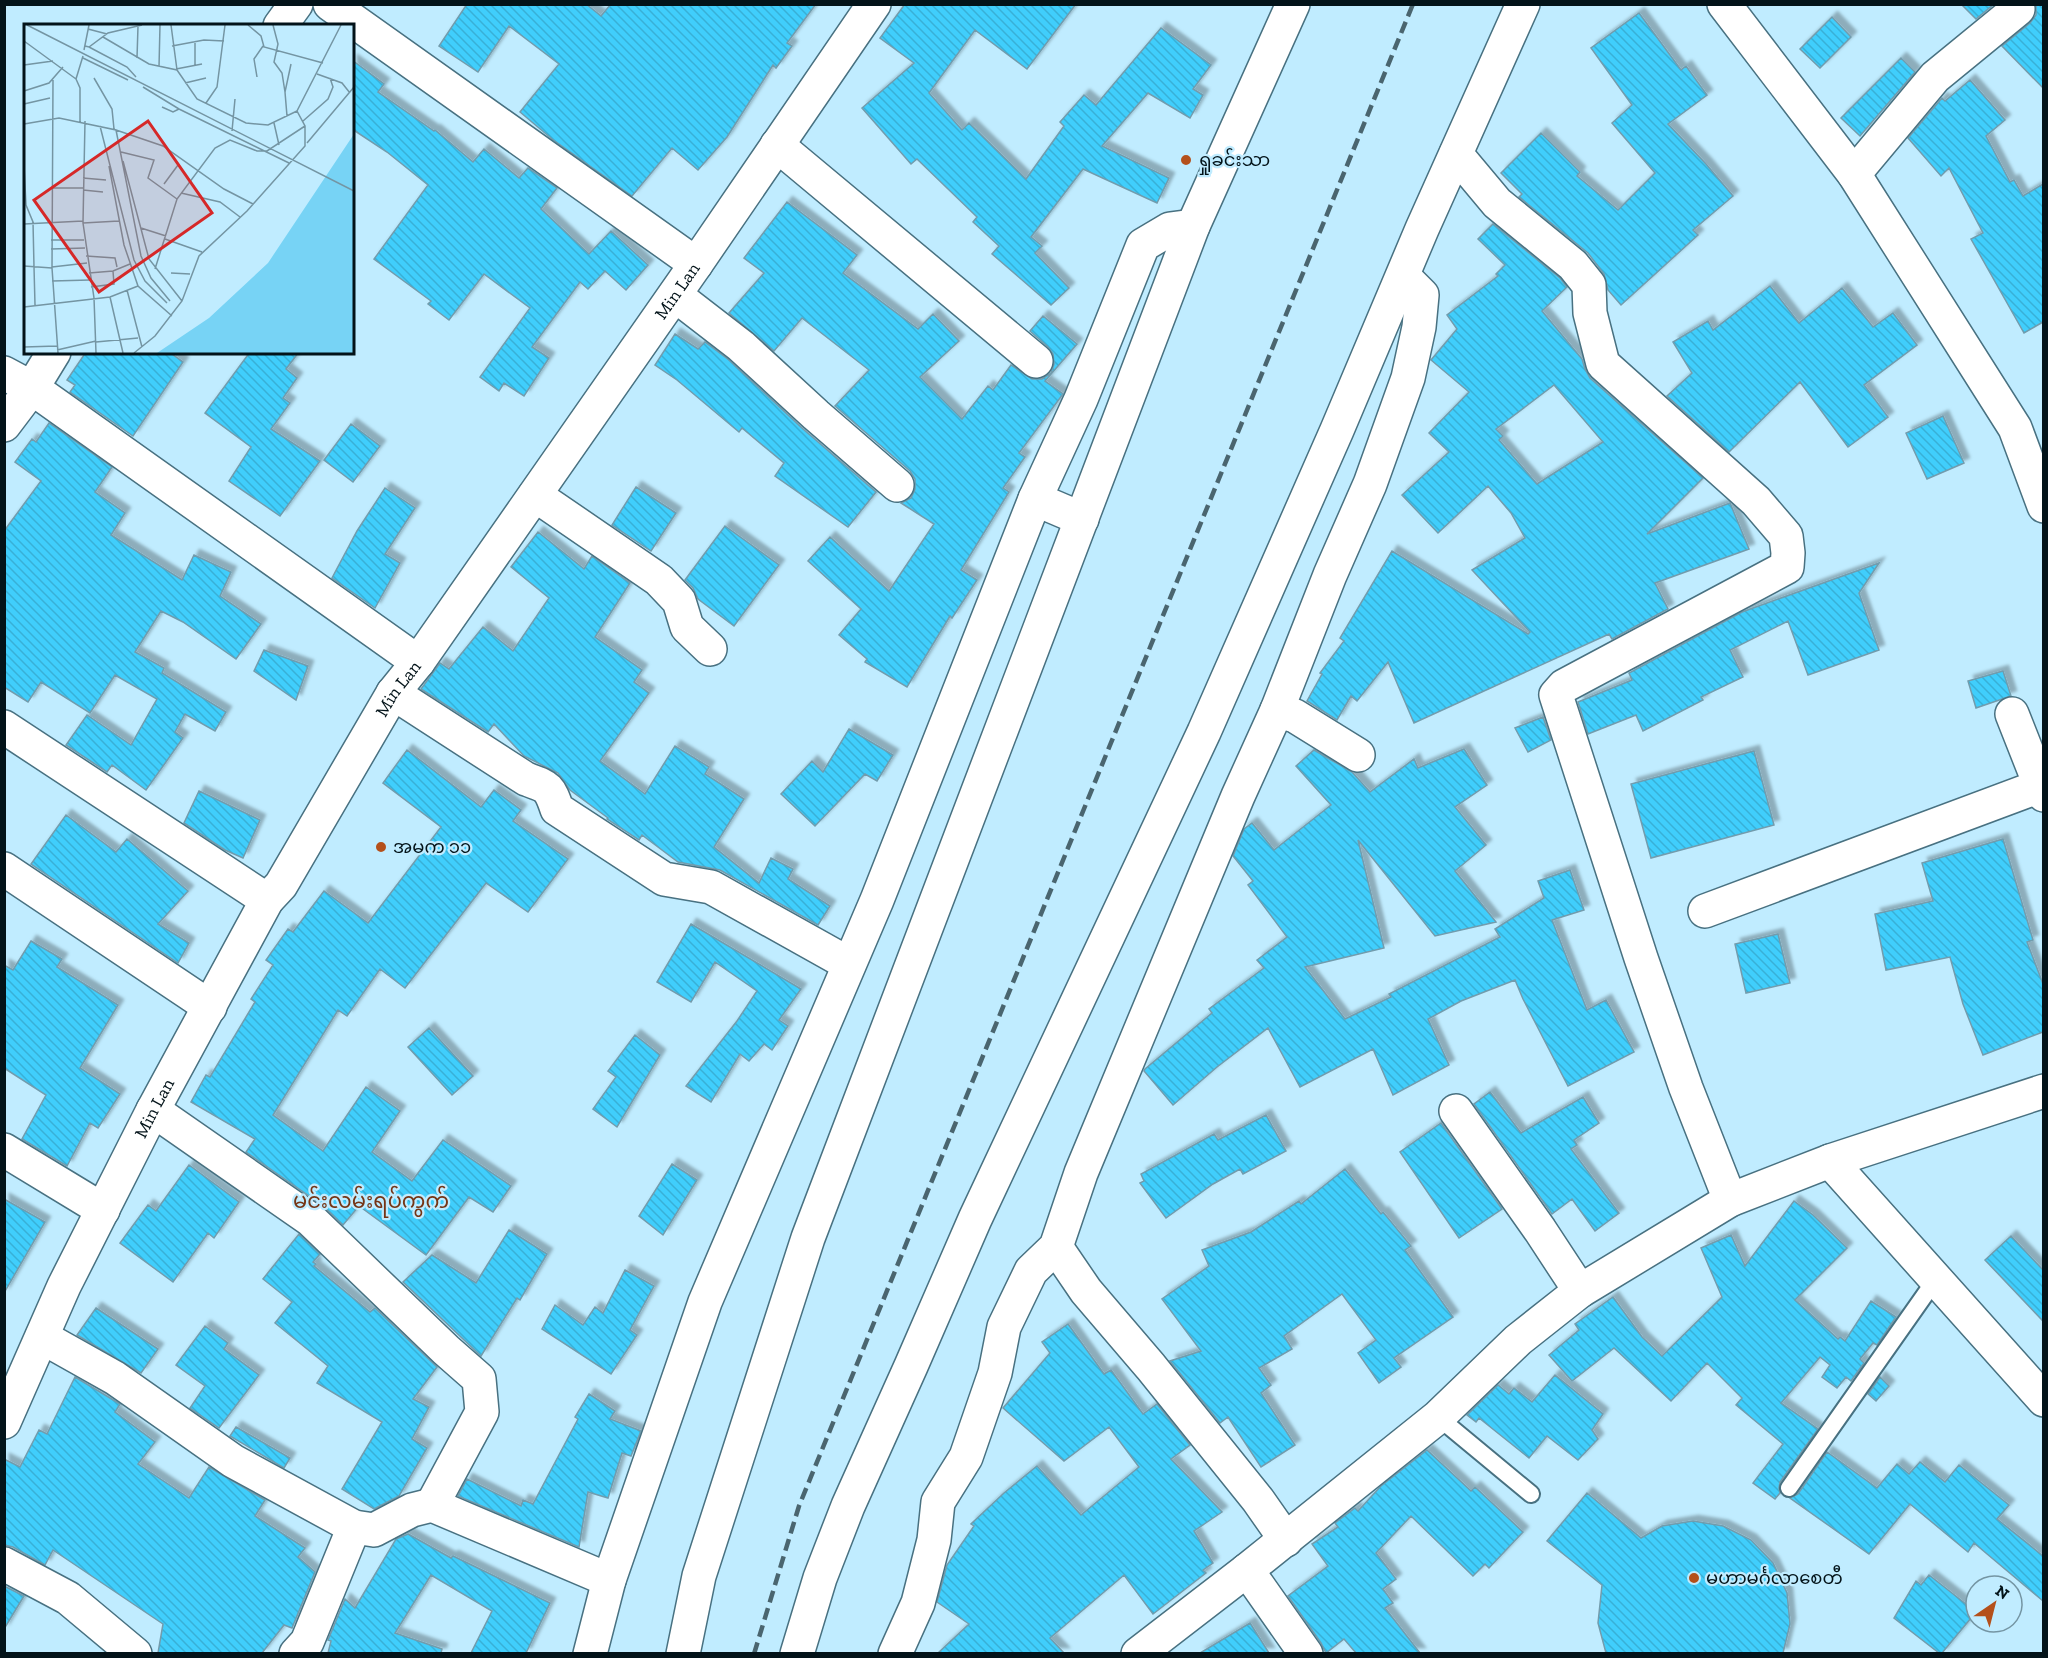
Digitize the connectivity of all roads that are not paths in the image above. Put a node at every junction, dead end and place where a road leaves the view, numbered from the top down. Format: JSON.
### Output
{"nodes":[{"id":1,"x":296,"y":4,"type":"edge"},
{"id":2,"x":330,"y":4,"type":"edge"},
{"id":3,"x":874,"y":4,"type":"edge"},
{"id":4,"x":1293,"y":4,"type":"edge"},
{"id":5,"x":1523,"y":4,"type":"edge"},
{"id":6,"x":1724,"y":4,"type":"edge"},
{"id":7,"x":2018,"y":9,"type":"dead end"},
{"id":8,"x":281,"y":24,"type":"edge"},
{"id":9,"x":777,"y":146,"type":"junction"},
{"id":10,"x":1456,"y":154,"type":"junction"},
{"id":11,"x":1854,"y":174,"type":"junction"},
{"id":12,"x":1193,"y":226,"type":"junction"},
{"id":13,"x":696,"y":264,"type":"junction"},
{"id":14,"x":1403,"y":276,"type":"junction"},
{"id":15,"x":675,"y":295,"type":"junction"},
{"id":16,"x":51,"y":354,"type":"edge"},
{"id":17,"x":1036,"y":361,"type":"dead end"},
{"id":18,"x":18,"y":380,"type":"edge"},
{"id":19,"x":4,"y":425,"type":"edge"},
{"id":20,"x":897,"y":485,"type":"dead end"},
{"id":21,"x":535,"y":495,"type":"junction"},
{"id":22,"x":1035,"y":499,"type":"junction"},
{"id":23,"x":2043,"y":506,"type":"edge"},
{"id":24,"x":1082,"y":519,"type":"junction"},
{"id":25,"x":710,"y":649,"type":"dead end"},
{"id":26,"x":418,"y":662,"type":"junction"},
{"id":27,"x":393,"y":693,"type":"junction"},
{"id":28,"x":1277,"y":710,"type":"junction"},
{"id":29,"x":2012,"y":714,"type":"dead end"},
{"id":30,"x":4,"y":727,"type":"edge"},
{"id":31,"x":1358,"y":755,"type":"dead end"},
{"id":32,"x":2042,"y":791,"type":"edge"},
{"id":33,"x":4,"y":869,"type":"edge"},
{"id":34,"x":267,"y":900,"type":"junction"},
{"id":35,"x":1706,"y":911,"type":"dead end"},
{"id":36,"x":849,"y":964,"type":"junction"},
{"id":37,"x":210,"y":1007,"type":"junction"},
{"id":38,"x":2043,"y":1091,"type":"edge"},
{"id":39,"x":153,"y":1110,"type":"junction"},
{"id":40,"x":1456,"y":1111,"type":"dead end"},
{"id":41,"x":4,"y":1149,"type":"edge"},
{"id":42,"x":1830,"y":1161,"type":"junction"},
{"id":43,"x":1730,"y":1200,"type":"junction"},
{"id":44,"x":103,"y":1210,"type":"junction"},
{"id":45,"x":1056,"y":1247,"type":"junction"},
{"id":46,"x":1935,"y":1279,"type":"junction"},
{"id":47,"x":1580,"y":1291,"type":"junction"},
{"id":48,"x":42,"y":1337,"type":"junction"},
{"id":49,"x":2043,"y":1400,"type":"edge"},
{"id":50,"x":1438,"y":1417,"type":"junction"},
{"id":51,"x":4,"y":1422,"type":"edge"},
{"id":52,"x":1789,"y":1488,"type":"dead end"},
{"id":53,"x":1531,"y":1494,"type":"dead end"},
{"id":54,"x":432,"y":1505,"type":"junction"},
{"id":55,"x":354,"y":1527,"type":"junction"},
{"id":56,"x":1286,"y":1540,"type":"junction"},
{"id":57,"x":4,"y":1564,"type":"edge"},
{"id":58,"x":1247,"y":1570,"type":"junction"},
{"id":59,"x":609,"y":1580,"type":"junction"},
{"id":60,"x":135,"y":1653,"type":"edge"},
{"id":61,"x":296,"y":1653,"type":"edge"},
{"id":62,"x":590,"y":1653,"type":"edge"},
{"id":63,"x":684,"y":1653,"type":"edge"},
{"id":64,"x":797,"y":1653,"type":"edge"},
{"id":65,"x":896,"y":1653,"type":"edge"},
{"id":66,"x":1138,"y":1653,"type":"edge"},
{"id":67,"x":1306,"y":1653,"type":"edge"}],
"edges":[{"from":1,"to":8,"type":"street"},
{"from":2,"to":13,"type":"street"},
{"from":3,"to":9,"type":"street","name":"Min Lan"},
{"from":4,"to":12,"type":"street"},
{"from":5,"to":10,"type":"street"},
{"from":6,"to":11,"type":"street"},
{"from":7,"to":11,"type":"street"},
{"from":9,"to":13,"type":"street","name":"Min Lan"},
{"from":9,"to":17,"type":"street"},
{"from":10,"to":14,"type":"street"},
{"from":10,"to":43,"type":"street"},
{"from":11,"to":23,"type":"street"},
{"from":12,"to":22,"type":"street"},
{"from":12,"to":24,"type":"street"},
{"from":13,"to":15,"type":"street","name":"Min Lan"},
{"from":14,"to":28,"type":"street"},
{"from":14,"to":64,"type":"street"},
{"from":15,"to":20,"type":"street"},
{"from":15,"to":21,"type":"street","name":"Min Lan"},
{"from":16,"to":18,"type":"street"},
{"from":18,"to":19,"type":"street"},
{"from":18,"to":26,"type":"street"},
{"from":21,"to":25,"type":"street"},
{"from":21,"to":26,"type":"street","name":"Min Lan"},
{"from":22,"to":24,"type":"street"},
{"from":22,"to":36,"type":"street"},
{"from":24,"to":63,"type":"street"},
{"from":26,"to":27,"type":"street","name":"Min Lan"},
{"from":27,"to":34,"type":"street","name":"Min Lan"},
{"from":27,"to":36,"type":"street"},
{"from":28,"to":31,"type":"street"},
{"from":28,"to":45,"type":"street"},
{"from":29,"to":32,"type":"street"},
{"from":30,"to":34,"type":"street"},
{"from":32,"to":35,"type":"street"},
{"from":33,"to":37,"type":"street"},
{"from":34,"to":37,"type":"street","name":"Min Lan"},
{"from":36,"to":59,"type":"street"},
{"from":37,"to":39,"type":"street","name":"Min Lan"},
{"from":38,"to":42,"type":"street"},
{"from":39,"to":44,"type":"street","name":"Min Lan"},
{"from":39,"to":54,"type":"street"},
{"from":40,"to":47,"type":"street"},
{"from":41,"to":44,"type":"street"},
{"from":42,"to":43,"type":"street"},
{"from":42,"to":46,"type":"street"},
{"from":43,"to":47,"type":"street"},
{"from":44,"to":48,"type":"street","name":"Min Lan"},
{"from":45,"to":56,"type":"street"},
{"from":45,"to":65,"type":"street"},
{"from":46,"to":49,"type":"street"},
{"from":46,"to":52,"type":"lane"},
{"from":47,"to":50,"type":"street"},
{"from":48,"to":51,"type":"street","name":"Min Lan"},
{"from":48,"to":55,"type":"street"},
{"from":50,"to":53,"type":"lane"},
{"from":50,"to":56,"type":"street"},
{"from":54,"to":55,"type":"street"},
{"from":54,"to":59,"type":"street"},
{"from":55,"to":61,"type":"street"},
{"from":56,"to":58,"type":"street"},
{"from":57,"to":60,"type":"street"},
{"from":58,"to":66,"type":"street"},
{"from":58,"to":67,"type":"street"},
{"from":59,"to":62,"type":"street"}]}
